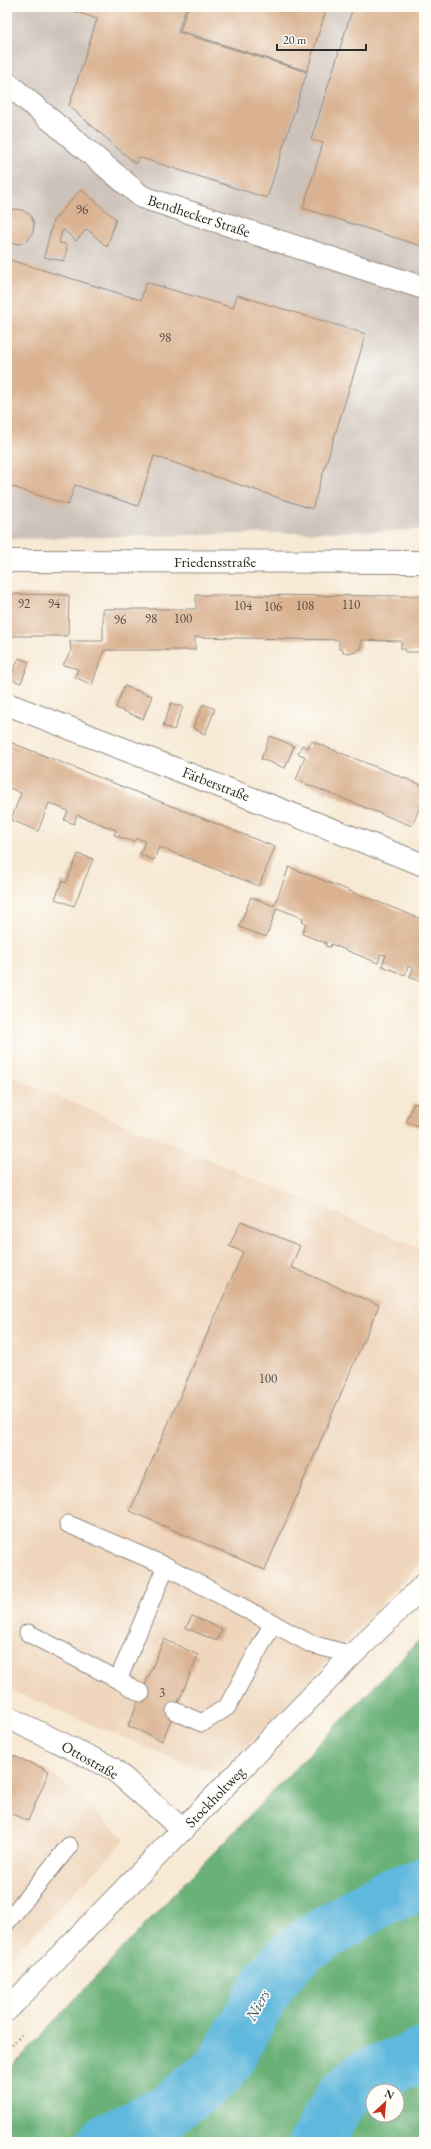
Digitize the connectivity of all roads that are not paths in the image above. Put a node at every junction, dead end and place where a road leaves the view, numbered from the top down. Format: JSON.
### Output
{"nodes":[{"id":1,"x":7,"y":83,"type":"edge"},
{"id":2,"x":424,"y":288,"type":"edge"},
{"id":3,"x":7,"y":561,"type":"edge"},
{"id":4,"x":424,"y":562,"type":"edge"},
{"id":5,"x":7,"y":704,"type":"edge"},
{"id":6,"x":424,"y":865,"type":"edge"},
{"id":7,"x":68,"y":1524,"type":"dead end"},
{"id":8,"x":166,"y":1566,"type":"junction"},
{"id":9,"x":424,"y":1585,"type":"edge"},
{"id":10,"x":272,"y":1623,"type":"junction"},
{"id":11,"x":28,"y":1634,"type":"dead end"},
{"id":12,"x":352,"y":1655,"type":"junction"},
{"id":13,"x":118,"y":1680,"type":"junction"},
{"id":14,"x":141,"y":1693,"type":"dead end"},
{"id":15,"x":175,"y":1711,"type":"dead end"},
{"id":16,"x":7,"y":1717,"type":"edge"},
{"id":17,"x":184,"y":1830,"type":"junction"},
{"id":18,"x":69,"y":1846,"type":"dead end"},
{"id":19,"x":7,"y":1922,"type":"edge"},
{"id":20,"x":7,"y":2010,"type":"edge"}],
"edges":[{"from":1,"to":2,"type":"street","name":"Bendhecker Straße"},
{"from":3,"to":4,"type":"street","name":"Friedensstraße"},
{"from":5,"to":6,"type":"street","name":"Färberstraße"},
{"from":7,"to":8,"type":"lane"},
{"from":8,"to":10,"type":"lane"},
{"from":8,"to":13,"type":"lane"},
{"from":9,"to":12,"type":"street","name":"Stockholtweg"},
{"from":10,"to":12,"type":"lane"},
{"from":10,"to":15,"type":"lane"},
{"from":11,"to":13,"type":"lane"},
{"from":12,"to":17,"type":"street","name":"Stockholtweg"},
{"from":13,"to":14,"type":"lane"},
{"from":16,"to":17,"type":"street","name":"Ottostraße"},
{"from":17,"to":20,"type":"street","name":"Stockholtweg"},
{"from":18,"to":19,"type":"lane"}]}
